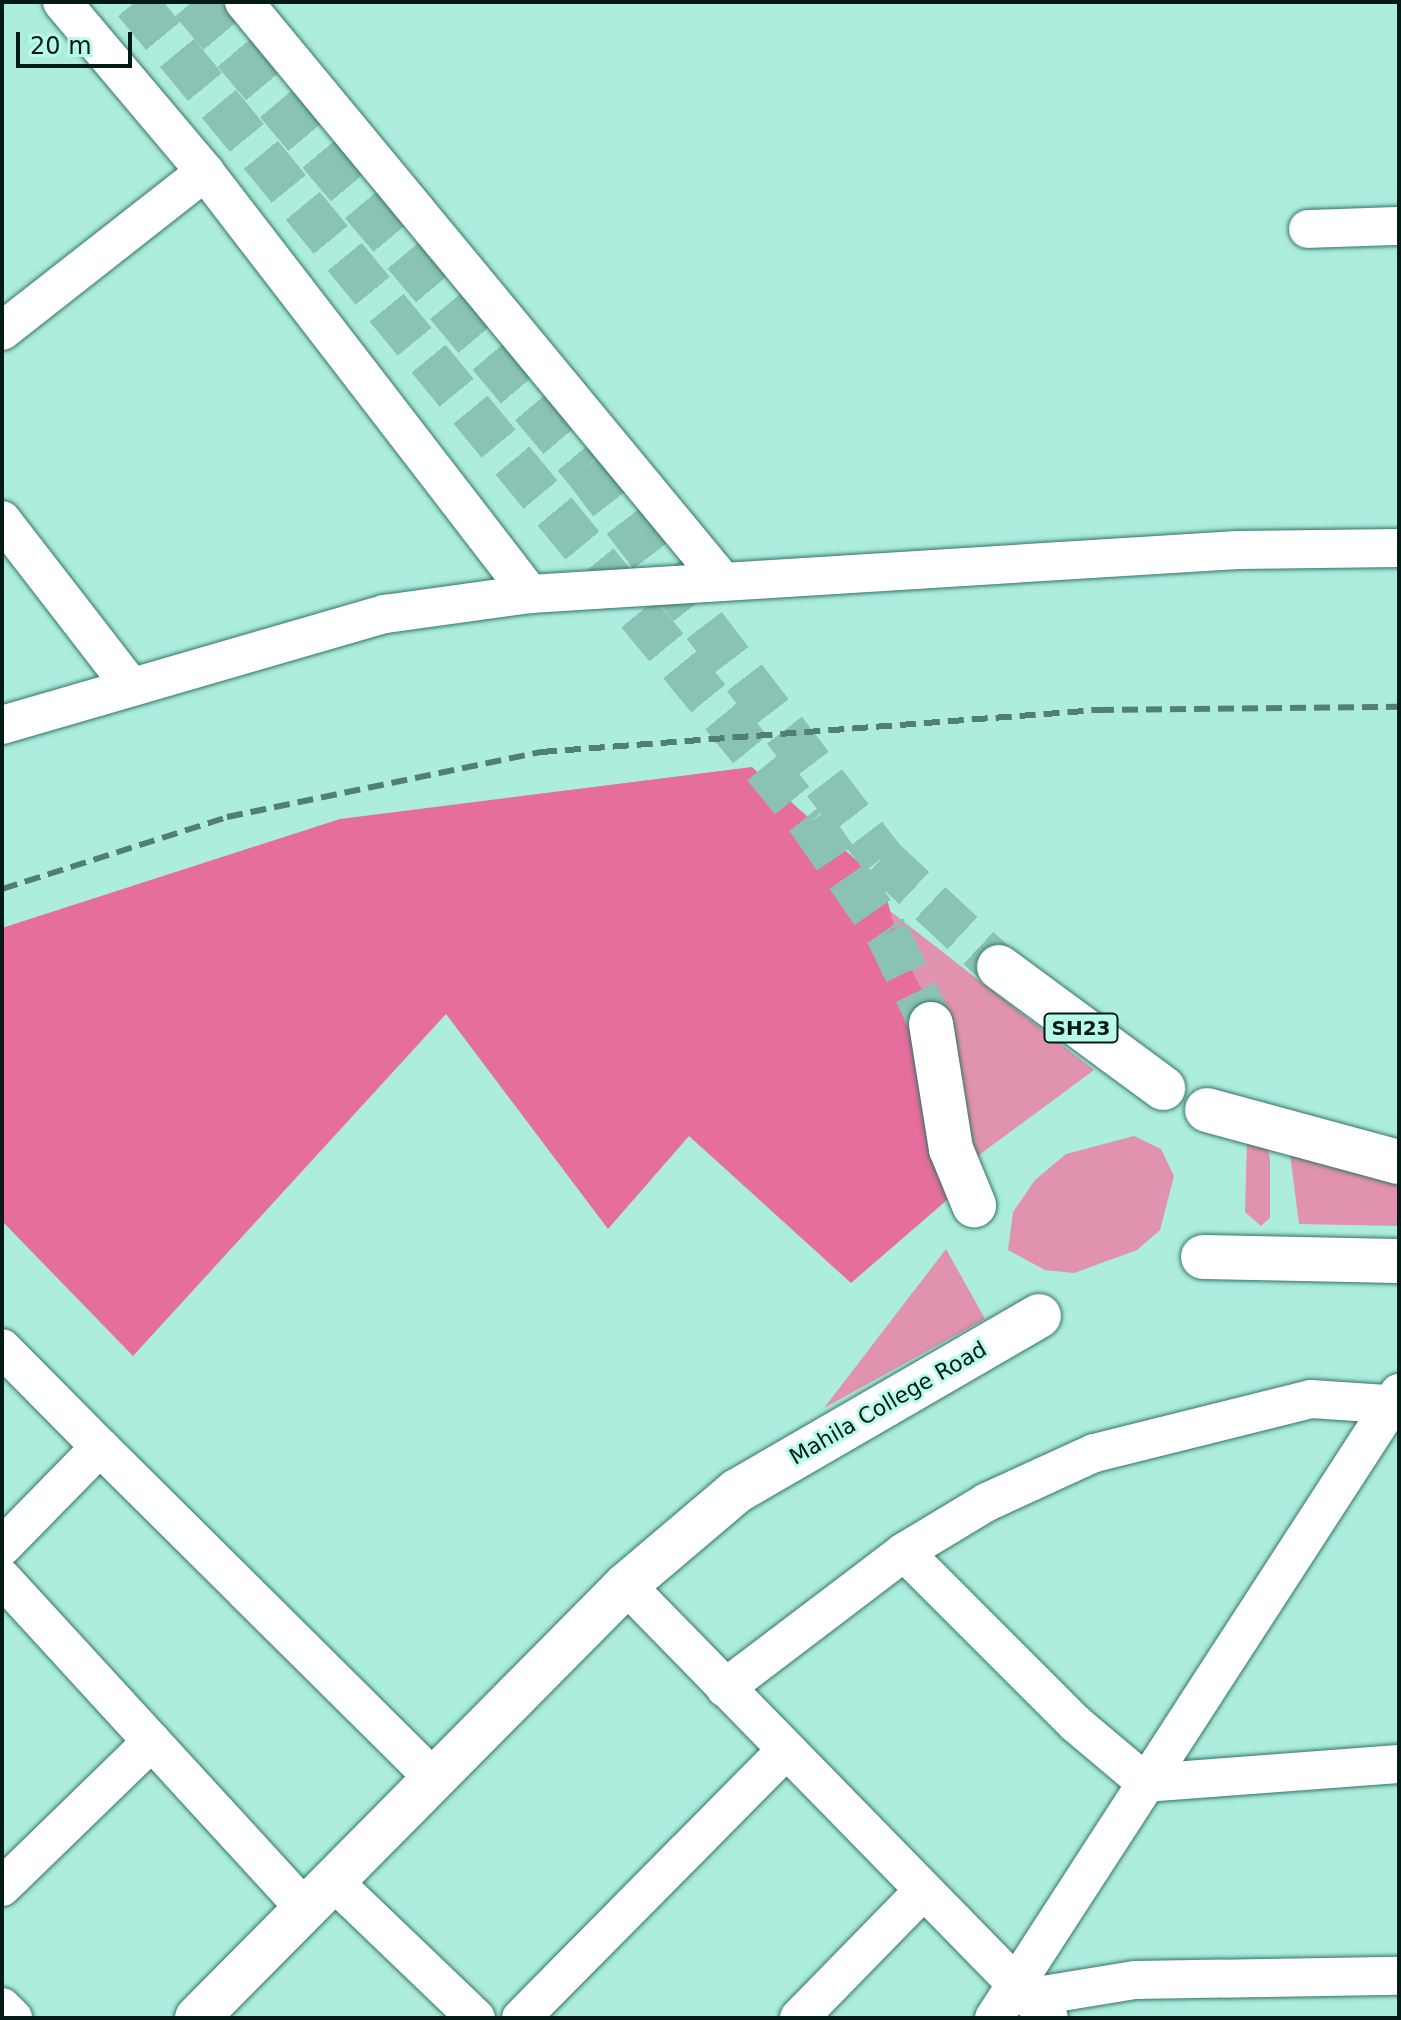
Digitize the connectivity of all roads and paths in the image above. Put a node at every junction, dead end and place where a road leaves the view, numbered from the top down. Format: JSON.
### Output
{"nodes":[{"id":1,"x":62,"y":2,"type":"edge"},
{"id":2,"x":244,"y":2,"type":"edge"},
{"id":3,"x":205,"y":172,"type":"junction"},
{"id":4,"x":1399,"y":226,"type":"edge"},
{"id":5,"x":1308,"y":229,"type":"dead end"},
{"id":6,"x":2,"y":331,"type":"edge"},
{"id":7,"x":2,"y":520,"type":"edge"},
{"id":8,"x":1399,"y":548,"type":"edge"},
{"id":9,"x":720,"y":578,"type":"junction"},
{"id":10,"x":530,"y":594,"type":"junction"},
{"id":11,"x":131,"y":687,"type":"junction"},
{"id":12,"x":2,"y":725,"type":"edge"},
{"id":13,"x":999,"y":967,"type":"tunnel mouth"},
{"id":14,"x":931,"y":1024,"type":"tunnel mouth"},
{"id":15,"x":1163,"y":1088,"type":"dead end"},
{"id":16,"x":1207,"y":1110,"type":"dead end"},
{"id":17,"x":1399,"y":1162,"type":"edge"},
{"id":18,"x":974,"y":1205,"type":"dead end"},
{"id":19,"x":1203,"y":1257,"type":"dead end"},
{"id":20,"x":1399,"y":1261,"type":"edge"},
{"id":21,"x":1039,"y":1316,"type":"dead end"},
{"id":22,"x":2,"y":1348,"type":"edge"},
{"id":23,"x":1392,"y":1399,"type":"edge"},
{"id":24,"x":100,"y":1447,"type":"junction"},
{"id":25,"x":2,"y":1547,"type":"edge"},
{"id":26,"x":904,"y":1552,"type":"junction"},
{"id":27,"x":2,"y":1578,"type":"edge"},
{"id":28,"x":626,"y":1585,"type":"junction"},
{"id":29,"x":725,"y":1688,"type":"junction"},
{"id":30,"x":152,"y":1741,"type":"junction"},
{"id":31,"x":785,"y":1751,"type":"junction"},
{"id":32,"x":1399,"y":1764,"type":"edge"},
{"id":33,"x":434,"y":1779,"type":"junction"},
{"id":34,"x":1146,"y":1783,"type":"junction"},
{"id":35,"x":2,"y":1887,"type":"edge"},
{"id":36,"x":922,"y":1892,"type":"junction"},
{"id":37,"x":319,"y":1895,"type":"junction"},
{"id":38,"x":1399,"y":1976,"type":"edge"},
{"id":39,"x":1032,"y":1999,"type":"edge"},
{"id":40,"x":2,"y":2007,"type":"edge"},
{"id":41,"x":13,"y":2018,"type":"edge"},
{"id":42,"x":197,"y":2018,"type":"edge"},
{"id":43,"x":476,"y":2018,"type":"edge"},
{"id":44,"x":521,"y":2018,"type":"edge"},
{"id":45,"x":799,"y":2018,"type":"edge"},
{"id":46,"x":994,"y":2018,"type":"edge"}],
"edges":[{"from":1,"to":3,"type":"street"},
{"from":2,"to":9,"type":"street"},
{"from":3,"to":6,"type":"street"},
{"from":3,"to":10,"type":"street"},
{"from":4,"to":5,"type":"street"},
{"from":7,"to":11,"type":"street"},
{"from":8,"to":9,"type":"street"},
{"from":9,"to":10,"type":"street"},
{"from":10,"to":11,"type":"street"},
{"from":11,"to":12,"type":"street"},
{"from":13,"to":15,"type":"main road","number":"SH23"},
{"from":14,"to":18,"type":"main road"},
{"from":16,"to":17,"type":"main road"},
{"from":19,"to":20,"type":"main road"},
{"from":21,"to":28,"type":"main road","name":"Mahila College Road"},
{"from":22,"to":24,"type":"street"},
{"from":23,"to":26,"type":"street"},
{"from":23,"to":34,"type":"street"},
{"from":24,"to":25,"type":"street"},
{"from":24,"to":33,"type":"street"},
{"from":26,"to":29,"type":"street"},
{"from":26,"to":34,"type":"street"},
{"from":27,"to":30,"type":"street"},
{"from":28,"to":29,"type":"street"},
{"from":28,"to":33,"type":"main road","name":"Mahila College Road"},
{"from":29,"to":31,"type":"street"},
{"from":30,"to":35,"type":"street"},
{"from":30,"to":37,"type":"street"},
{"from":31,"to":36,"type":"street"},
{"from":31,"to":44,"type":"street"},
{"from":32,"to":34,"type":"street"},
{"from":33,"to":37,"type":"main road","name":"Mahila College Road"},
{"from":34,"to":39,"type":"street"},
{"from":36,"to":39,"type":"street"},
{"from":36,"to":45,"type":"street"},
{"from":37,"to":42,"type":"main road","name":"Mahila College Road"},
{"from":37,"to":43,"type":"street"},
{"from":38,"to":39,"type":"street"},
{"from":39,"to":46,"type":"street"},
{"from":40,"to":41,"type":"street"}]}
